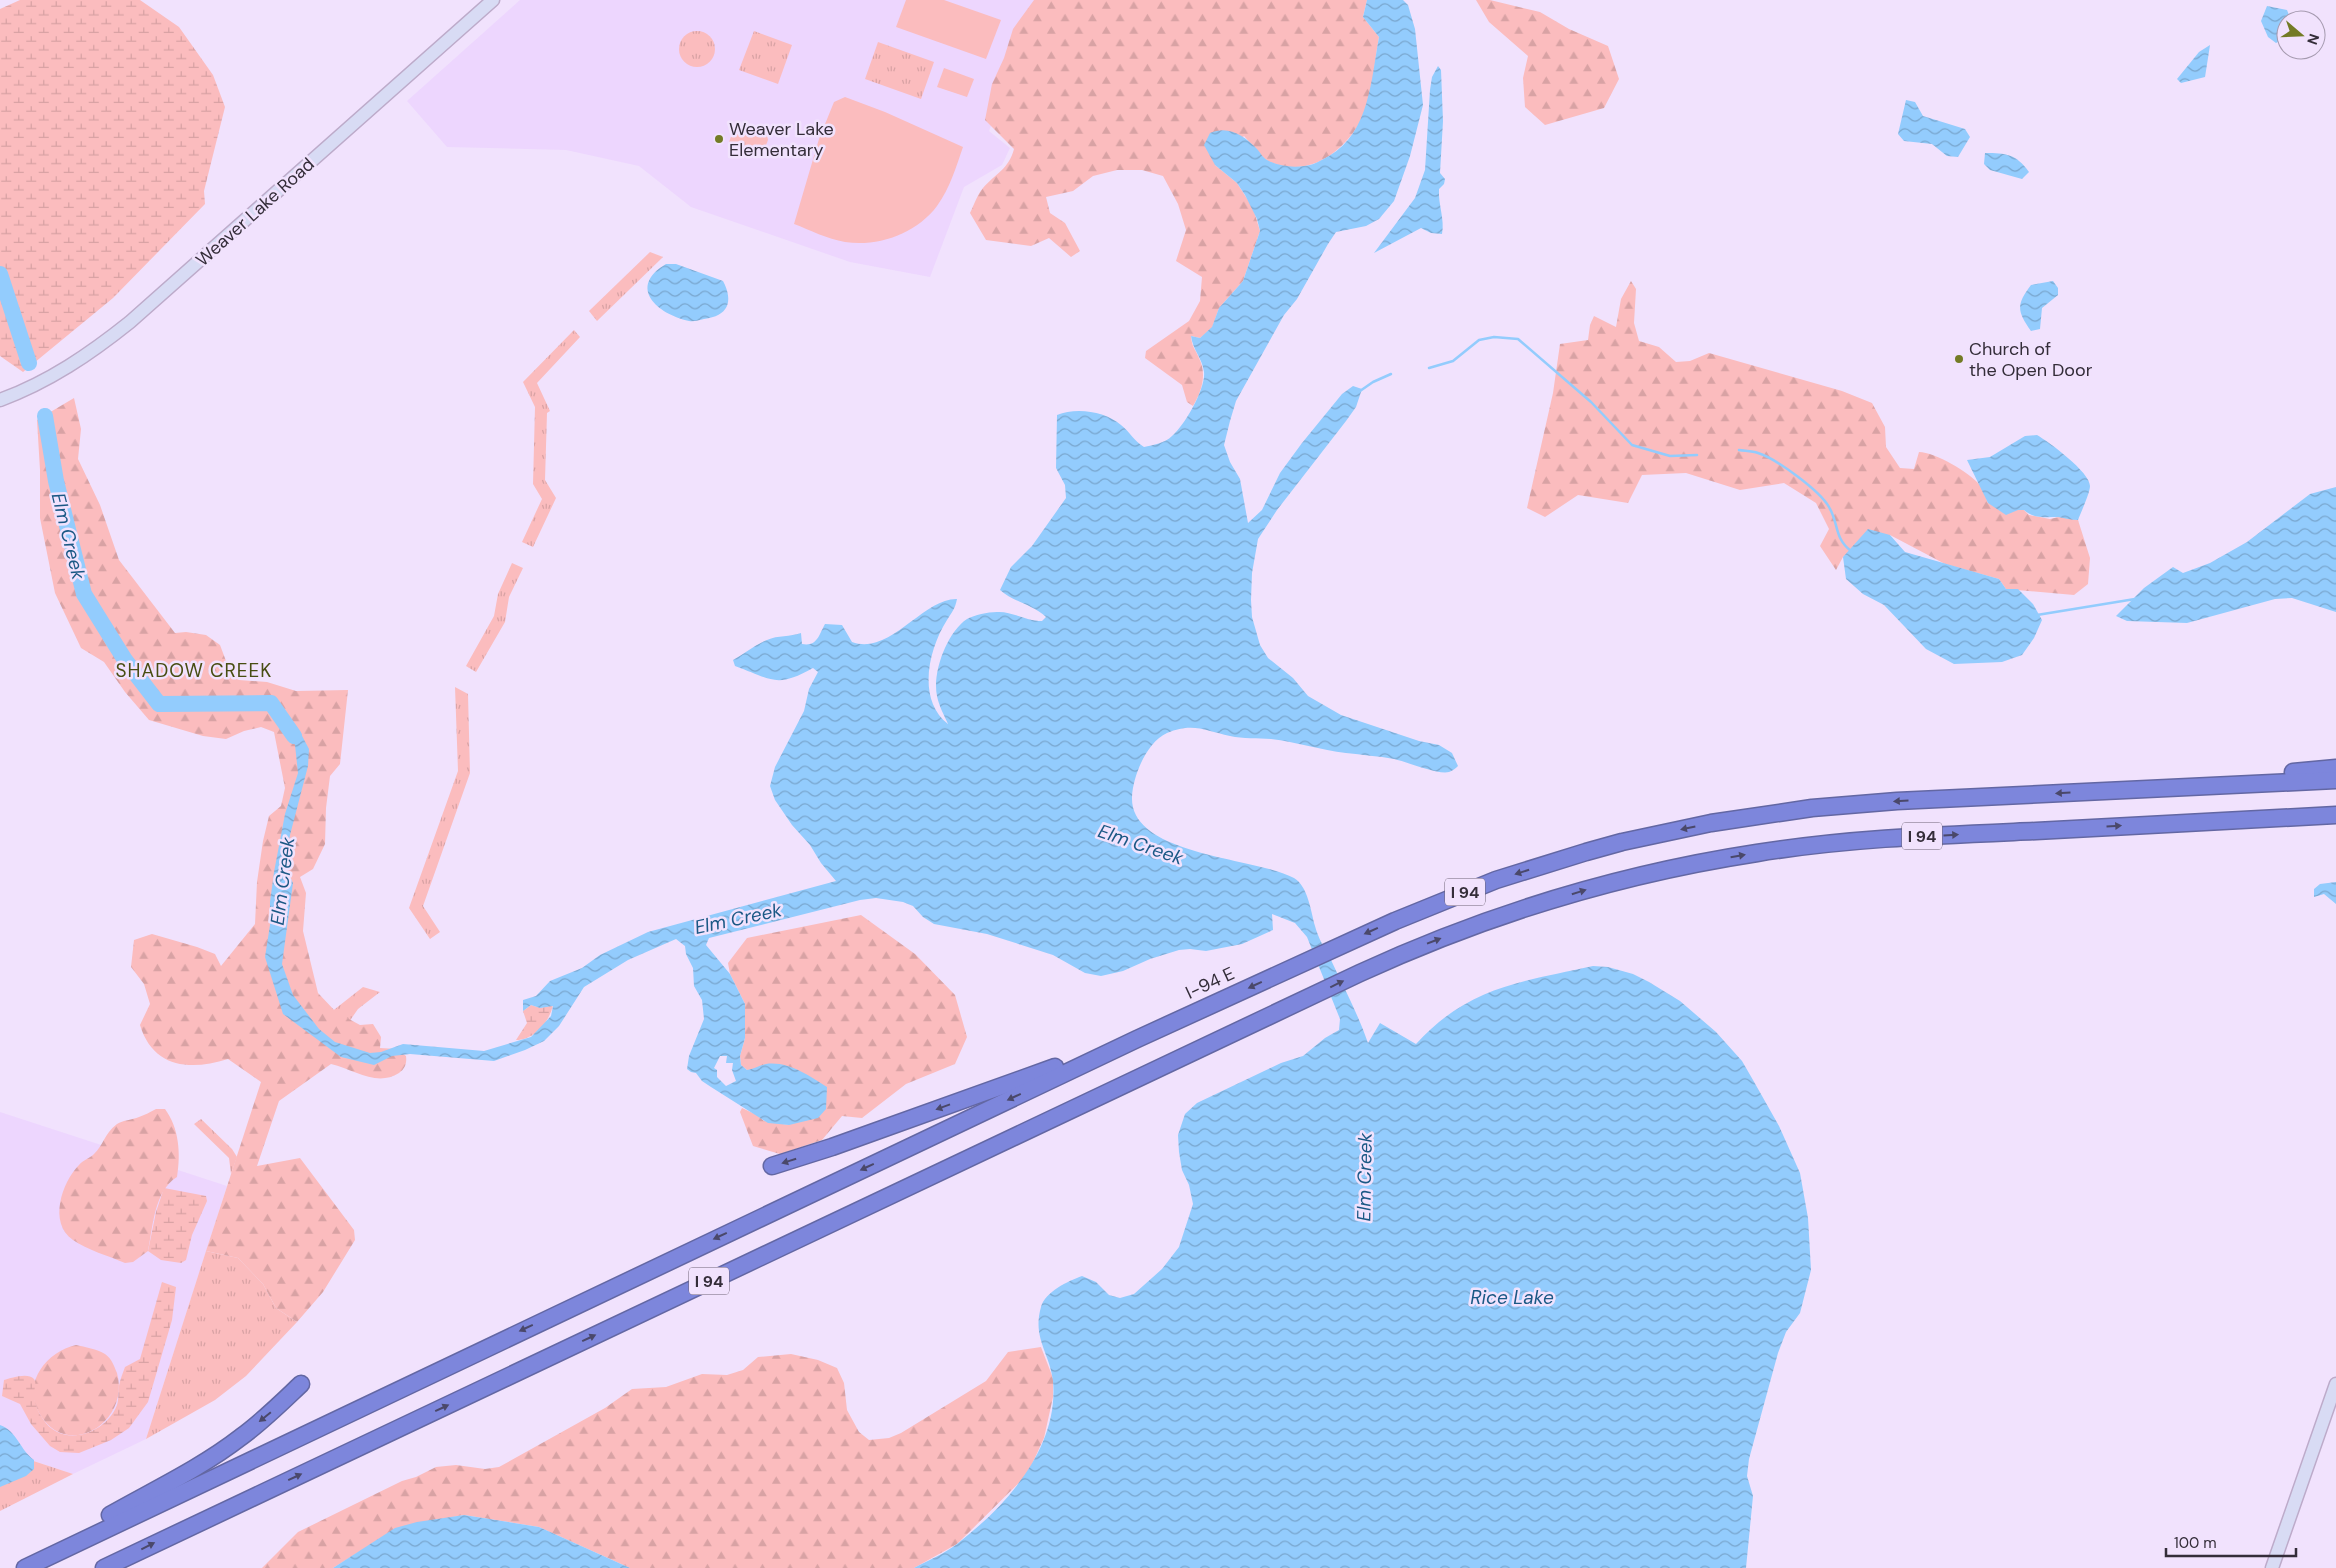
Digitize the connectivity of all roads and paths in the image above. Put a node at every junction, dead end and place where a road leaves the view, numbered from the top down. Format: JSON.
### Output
{"nodes":[{"id":1,"x":493,"y":0,"type":"edge"},
{"id":2,"x":0,"y":400,"type":"edge"},
{"id":3,"x":2336,"y":768,"type":"edge"},
{"id":4,"x":2336,"y":780,"type":"edge"},
{"id":5,"x":2182,"y":787,"type":"junction"},
{"id":6,"x":2336,"y":816,"type":"edge"},
{"id":7,"x":1137,"y":1039,"type":"junction"},
{"id":8,"x":772,"y":1166,"type":"dead end"},
{"id":9,"x":301,"y":1384,"type":"dead end"},
{"id":10,"x":2336,"y":1384,"type":"edge"},
{"id":11,"x":24,"y":1568,"type":"edge"},
{"id":12,"x":104,"y":1568,"type":"edge"},
{"id":13,"x":2272,"y":1568,"type":"edge"}],
"edges":[{"from":1,"to":2,"type":"main road","name":"Weaver Lake Road"},
{"from":3,"to":5,"type":"highway"},
{"from":4,"to":5,"type":"highway","number":"I 94"},
{"from":5,"to":7,"type":"highway","name":"I-94 E","number":"I 94","one_way":true},
{"from":12,"to":6,"type":"highway","number":"I 94","one_way":true},
{"from":7,"to":8,"type":"highway","one_way":true},
{"from":7,"to":11,"type":"highway","number":"I 94","one_way":true},
{"from":9,"to":11,"type":"highway","one_way":true},
{"from":10,"to":13,"type":"main road"}]}
